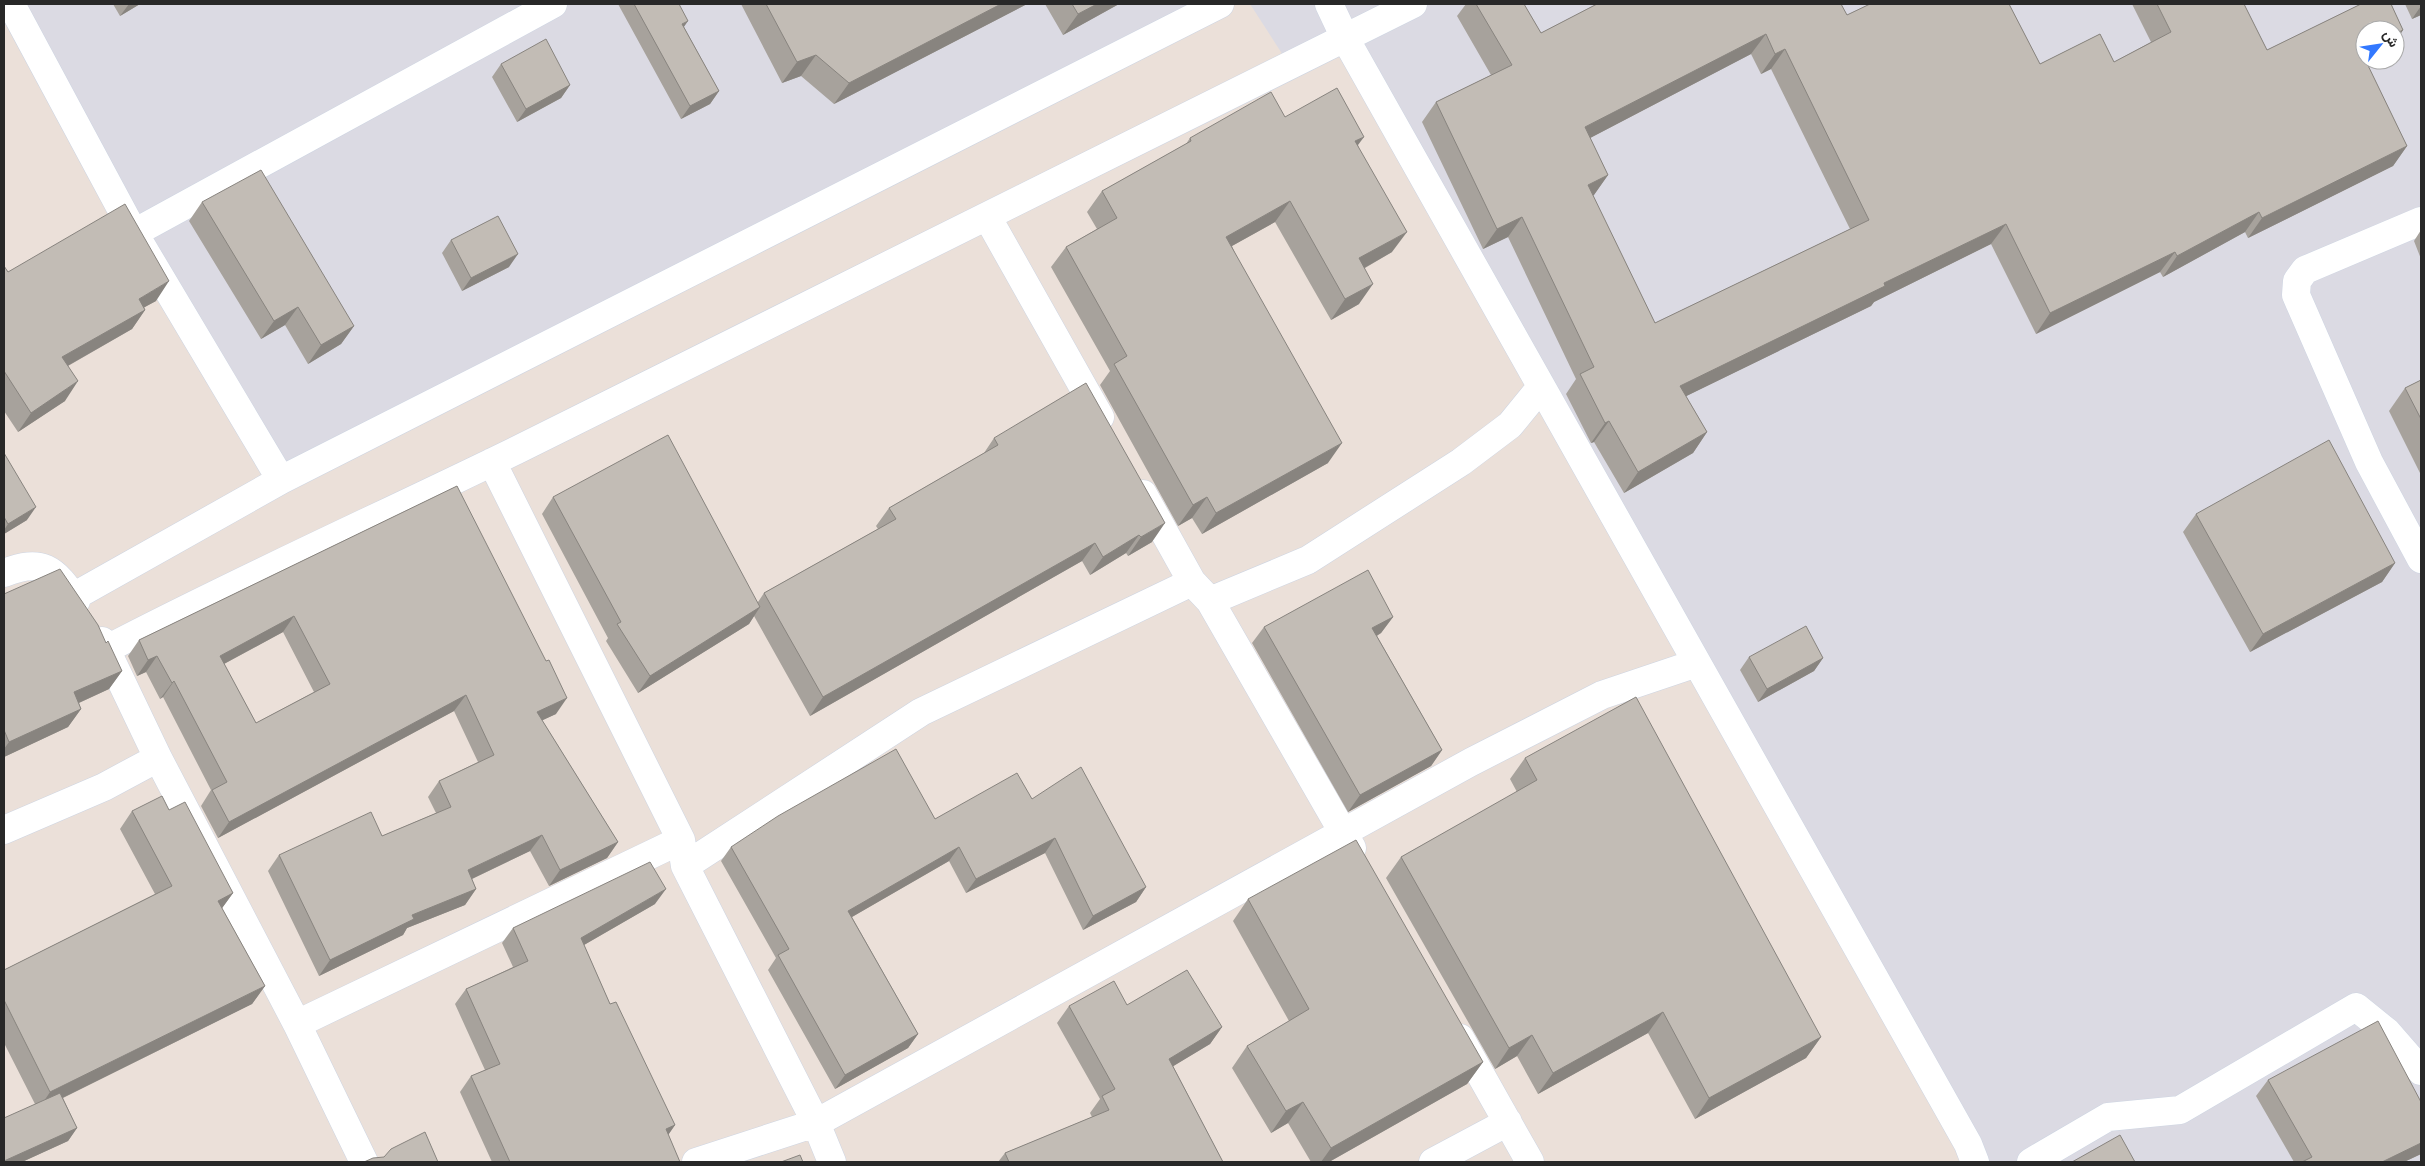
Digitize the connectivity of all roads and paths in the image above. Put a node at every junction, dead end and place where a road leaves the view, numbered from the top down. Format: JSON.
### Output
{"nodes":[{"id":1,"x":11,"y":4,"type":"edge"},
{"id":2,"x":553,"y":4,"type":"edge"},
{"id":3,"x":1220,"y":4,"type":"edge"},
{"id":4,"x":1329,"y":4,"type":"edge"},
{"id":5,"x":1413,"y":4,"type":"edge"},
{"id":6,"x":1345,"y":38,"type":"junction"},
{"id":7,"x":988,"y":218,"type":"junction"},
{"id":8,"x":2421,"y":221,"type":"edge"},
{"id":9,"x":134,"y":233,"type":"junction"},
{"id":10,"x":1541,"y":387,"type":"junction"},
{"id":11,"x":1110,"y":434,"type":"edge"},
{"id":12,"x":492,"y":462,"type":"junction"},
{"id":13,"x":1129,"y":469,"type":"edge"},
{"id":14,"x":281,"y":480,"type":"junction"},
{"id":15,"x":2421,"y":559,"type":"edge"},
{"id":16,"x":4,"y":573,"type":"edge"},
{"id":17,"x":1201,"y":591,"type":"junction"},
{"id":18,"x":73,"y":597,"type":"junction"},
{"id":19,"x":108,"y":649,"type":"junction"},
{"id":20,"x":1697,"y":663,"type":"junction"},
{"id":21,"x":158,"y":758,"type":"junction"},
{"id":22,"x":4,"y":830,"type":"edge"},
{"id":23,"x":1344,"y":833,"type":"junction"},
{"id":24,"x":681,"y":840,"type":"junction"},
{"id":25,"x":685,"y":866,"type":"junction"},
{"id":26,"x":1363,"y":867,"type":"edge"},
{"id":27,"x":1450,"y":1020,"type":"edge"},
{"id":28,"x":297,"y":1024,"type":"junction"},
{"id":29,"x":2421,"y":1071,"type":"edge"},
{"id":30,"x":1508,"y":1122,"type":"junction"},
{"id":31,"x":816,"y":1123,"type":"junction"},
{"id":32,"x":364,"y":1162,"type":"edge"},
{"id":33,"x":696,"y":1162,"type":"edge"},
{"id":34,"x":832,"y":1162,"type":"edge"},
{"id":35,"x":1433,"y":1162,"type":"edge"},
{"id":36,"x":1530,"y":1162,"type":"edge"},
{"id":37,"x":1975,"y":1162,"type":"edge"},
{"id":38,"x":2031,"y":1162,"type":"edge"}],
"edges":[{"from":1,"to":9,"type":"street"},
{"from":2,"to":9,"type":"street"},
{"from":3,"to":14,"type":"street"},
{"from":4,"to":6,"type":"street"},
{"from":5,"to":6,"type":"street"},
{"from":6,"to":7,"type":"street"},
{"from":6,"to":10,"type":"street"},
{"from":7,"to":11,"type":"street"},
{"from":7,"to":12,"type":"street"},
{"from":8,"to":15,"type":"street"},
{"from":9,"to":14,"type":"street"},
{"from":10,"to":17,"type":"street"},
{"from":10,"to":20,"type":"street"},
{"from":12,"to":19,"type":"street"},
{"from":12,"to":24,"type":"street"},
{"from":13,"to":17,"type":"street"},
{"from":14,"to":18,"type":"street"},
{"from":16,"to":18,"type":"street"},
{"from":17,"to":23,"type":"street"},
{"from":17,"to":25,"type":"street"},
{"from":18,"to":19,"type":"street"},
{"from":19,"to":21,"type":"street"},
{"from":20,"to":23,"type":"street"},
{"from":20,"to":37,"type":"street"},
{"from":21,"to":22,"type":"street"},
{"from":21,"to":28,"type":"street"},
{"from":23,"to":26,"type":"street"},
{"from":23,"to":31,"type":"street"},
{"from":24,"to":25,"type":"street"},
{"from":24,"to":28,"type":"street"},
{"from":25,"to":31,"type":"street"},
{"from":27,"to":30,"type":"street"},
{"from":28,"to":32,"type":"street"},
{"from":29,"to":38,"type":"street"},
{"from":30,"to":35,"type":"street"},
{"from":30,"to":36,"type":"street"},
{"from":31,"to":33,"type":"street"},
{"from":31,"to":34,"type":"street"}]}
